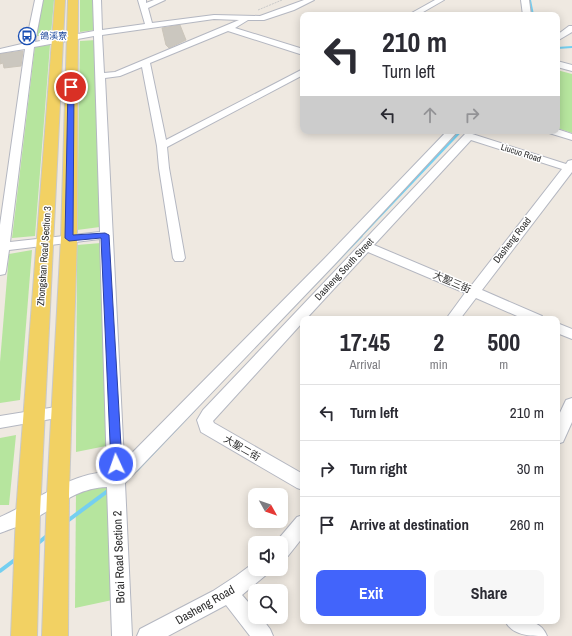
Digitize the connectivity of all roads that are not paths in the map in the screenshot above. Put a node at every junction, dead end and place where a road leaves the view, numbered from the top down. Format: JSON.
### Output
{"nodes":[{"id":1,"x":38,"y":0,"type":"edge"},
{"id":2,"x":60,"y":0,"type":"edge"},
{"id":3,"x":73,"y":0,"type":"edge"},
{"id":4,"x":97,"y":0,"type":"edge"},
{"id":5,"x":161,"y":0,"type":"edge"},
{"id":6,"x":310,"y":0,"type":"edge"},
{"id":7,"x":440,"y":0,"type":"edge"},
{"id":8,"x":525,"y":0,"type":"edge"},
{"id":9,"x":143,"y":3,"type":"edge"},
{"id":10,"x":418,"y":12,"type":"edge"},
{"id":11,"x":527,"y":12,"type":"edge"},
{"id":12,"x":246,"y":18,"type":"junction"},
{"id":13,"x":149,"y":26,"type":"junction"},
{"id":14,"x":228,"y":28,"type":"junction"},
{"id":15,"x":572,"y":28,"type":"edge"},
{"id":16,"x":98,"y":34,"type":"junction"},
{"id":17,"x":560,"y":37,"type":"edge"},
{"id":18,"x":64,"y":39,"type":"junction"},
{"id":19,"x":30,"y":44,"type":"junction"},
{"id":20,"x":0,"y":51,"type":"edge"},
{"id":21,"x":300,"y":51,"type":"edge"},
{"id":22,"x":145,"y":61,"type":"junction"},
{"id":23,"x":560,"y":65,"type":"edge"},
{"id":24,"x":572,"y":68,"type":"edge"},
{"id":25,"x":300,"y":74,"type":"edge"},
{"id":26,"x":100,"y":76,"type":"junction"},
{"id":27,"x":560,"y":133,"type":"edge"},
{"id":28,"x":450,"y":134,"type":"edge"},
{"id":29,"x":469,"y":136,"type":"joint"},
{"id":30,"x":572,"y":137,"type":"edge"},
{"id":31,"x":162,"y":146,"type":"junction"},
{"id":32,"x":570,"y":167,"type":"edge"},
{"id":33,"x":105,"y":235,"type":"junction"},
{"id":34,"x":69,"y":238,"type":"junction"},
{"id":35,"x":45,"y":241,"type":"junction"},
{"id":36,"x":366,"y":246,"type":"junction"},
{"id":37,"x":3,"y":247,"type":"junction"},
{"id":38,"x":179,"y":258,"type":"dead end"},
{"id":39,"x":0,"y":271,"type":"edge"},
{"id":40,"x":473,"y":291,"type":"junction"},
{"id":41,"x":301,"y":316,"type":"edge"},
{"id":42,"x":454,"y":316,"type":"edge"},
{"id":43,"x":530,"y":316,"type":"edge"},
{"id":44,"x":300,"y":317,"type":"edge"},
{"id":45,"x":560,"y":329,"type":"edge"},
{"id":46,"x":572,"y":334,"type":"edge"},
{"id":47,"x":220,"y":403,"type":"joint"},
{"id":48,"x":572,"y":404,"type":"edge"},
{"id":49,"x":62,"y":412,"type":"junction"},
{"id":50,"x":34,"y":417,"type":"junction"},
{"id":51,"x":0,"y":422,"type":"edge"},
{"id":52,"x":560,"y":430,"type":"edge"},
{"id":53,"x":117,"y":479,"type":"junction"},
{"id":54,"x":300,"y":481,"type":"edge"},
{"id":55,"x":58,"y":494,"type":"junction"},
{"id":56,"x":28,"y":513,"type":"junction"},
{"id":57,"x":0,"y":525,"type":"edge"},
{"id":58,"x":300,"y":528,"type":"edge"},
{"id":59,"x":288,"y":542,"type":"edge"},
{"id":60,"x":250,"y":576,"type":"edge"},
{"id":61,"x":228,"y":593,"type":"junction"},
{"id":62,"x":519,"y":624,"type":"edge"},
{"id":63,"x":24,"y":636,"type":"edge"},
{"id":64,"x":55,"y":636,"type":"edge"},
{"id":65,"x":122,"y":636,"type":"edge"},
{"id":66,"x":147,"y":636,"type":"edge"},
{"id":67,"x":263,"y":636,"type":"edge"},
{"id":68,"x":537,"y":636,"type":"edge"}],
"edges":[{"from":1,"to":19,"type":"street"},
{"from":2,"to":18,"type":"main road","name":"Zhongshan Road Section 3"},
{"from":3,"to":18,"type":"main road","name":"Zhongshan Road Section 3"},
{"from":4,"to":16,"type":"street"},
{"from":5,"to":9,"type":"street"},
{"from":6,"to":12,"type":"street"},
{"from":7,"to":10,"type":"street"},
{"from":8,"to":11,"type":"street"},
{"from":9,"to":13,"type":"street"},
{"from":12,"to":13,"type":"street"},
{"from":12,"to":14,"type":"street"},
{"from":13,"to":16,"type":"street"},
{"from":14,"to":21,"type":"street"},
{"from":14,"to":22,"type":"street"},
{"from":15,"to":17,"type":"street"},
{"from":16,"to":18,"type":"street"},
{"from":16,"to":26,"type":"street"},
{"from":18,"to":19,"type":"street"},
{"from":18,"to":34,"type":"main road","name":"Zhongshan Road Section 3"},
{"from":18,"to":35,"type":"main road","name":"Zhongshan Road Section 3"},
{"from":19,"to":20,"type":"street"},
{"from":19,"to":37,"type":"street"},
{"from":22,"to":26,"type":"street"},
{"from":22,"to":31,"type":"street"},
{"from":23,"to":24,"type":"street"},
{"from":25,"to":31,"type":"street"},
{"from":26,"to":33,"type":"street"},
{"from":27,"to":30,"type":"street"},
{"from":28,"to":53,"type":"street"},
{"from":29,"to":32,"type":"street","name":"Liucuo Road"},
{"from":29,"to":36,"type":"street","name":"Dasheng South Street"},
{"from":31,"to":38,"type":"street"},
{"from":32,"to":40,"type":"street","name":"Dasheng Road"},
{"from":33,"to":34,"type":"street"},
{"from":33,"to":53,"type":"street"},
{"from":34,"to":35,"type":"street"},
{"from":34,"to":49,"type":"main road","name":"Zhongshan Road Section 3"},
{"from":35,"to":37,"type":"street"},
{"from":35,"to":50,"type":"main road","name":"Zhongshan Road Section 3"},
{"from":36,"to":40,"type":"street","name":"大聖三街"},
{"from":36,"to":41,"type":"street","name":"Dasheng South Street"},
{"from":37,"to":39,"type":"street"},
{"from":40,"to":42,"type":"street","name":"Dasheng Road"},
{"from":40,"to":43,"type":"street","name":"大聖三街"},
{"from":44,"to":47,"type":"street","name":"Dasheng South Street"},
{"from":45,"to":46,"type":"street"},
{"from":47,"to":54,"type":"street","name":"大聖二街"},
{"from":48,"to":52,"type":"street"},
{"from":49,"to":50,"type":"street"},
{"from":49,"to":55,"type":"main road","name":"Zhongshan Road Section 3"},
{"from":50,"to":51,"type":"street"},
{"from":50,"to":56,"type":"main road","name":"Zhongshan Road Section 3"},
{"from":53,"to":55,"type":"street"},
{"from":53,"to":65,"type":"street","name":"Bo'ai Road Section 2"},
{"from":55,"to":56,"type":"street"},
{"from":55,"to":64,"type":"main road"},
{"from":56,"to":57,"type":"street"},
{"from":56,"to":63,"type":"main road"},
{"from":58,"to":59,"type":"street"},
{"from":60,"to":61,"type":"street","name":"Dasheng Road"},
{"from":61,"to":66,"type":"street","name":"Dasheng Road"},
{"from":61,"to":67,"type":"street"},
{"from":62,"to":68,"type":"street"}]}
